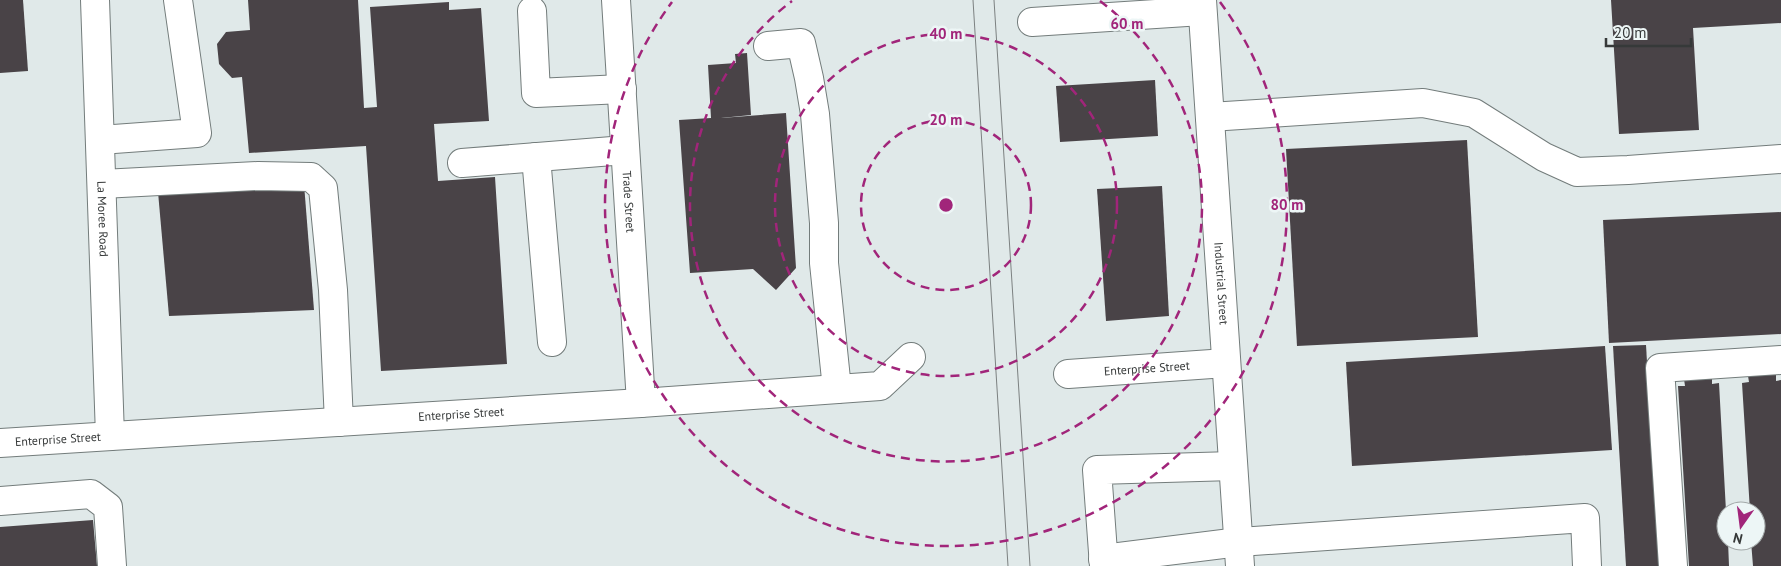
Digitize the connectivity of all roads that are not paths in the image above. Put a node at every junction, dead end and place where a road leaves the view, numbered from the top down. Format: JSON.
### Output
{"nodes":[{"id":1,"x":95,"y":0,"type":"edge"},
{"id":2,"x":178,"y":0,"type":"edge"},
{"id":3,"x":616,"y":0,"type":"edge"},
{"id":4,"x":1202,"y":6,"type":"edge"},
{"id":5,"x":532,"y":11,"type":"dead end"},
{"id":6,"x":1032,"y":22,"type":"dead end"},
{"id":7,"x":768,"y":46,"type":"dead end"},
{"id":8,"x":622,"y":89,"type":"junction"},
{"id":9,"x":1210,"y":117,"type":"junction"},
{"id":10,"x":100,"y":140,"type":"junction"},
{"id":11,"x":625,"y":150,"type":"junction"},
{"id":12,"x":536,"y":157,"type":"junction"},
{"id":13,"x":1781,"y":159,"type":"edge"},
{"id":14,"x":462,"y":163,"type":"dead end"},
{"id":15,"x":102,"y":184,"type":"junction"},
{"id":16,"x":552,"y":342,"type":"dead end"},
{"id":17,"x":911,"y":357,"type":"dead end"},
{"id":18,"x":1781,"y":360,"type":"edge"},
{"id":19,"x":1226,"y":363,"type":"junction"},
{"id":20,"x":1068,"y":374,"type":"dead end"},
{"id":21,"x":838,"y":389,"type":"junction"},
{"id":22,"x":640,"y":403,"type":"junction"},
{"id":23,"x":339,"y":422,"type":"junction"},
{"id":24,"x":110,"y":436,"type":"junction"},
{"id":25,"x":0,"y":443,"type":"edge"},
{"id":26,"x":1233,"y":466,"type":"junction"},
{"id":27,"x":0,"y":501,"type":"edge"},
{"id":28,"x":1239,"y":554,"type":"edge"},
{"id":29,"x":1103,"y":563,"type":"edge"},
{"id":30,"x":112,"y":566,"type":"edge"},
{"id":31,"x":1587,"y":566,"type":"edge"},
{"id":32,"x":1673,"y":566,"type":"edge"}],
"edges":[{"from":1,"to":10,"type":"street","name":"La Moree Road"},
{"from":2,"to":10,"type":"street"},
{"from":3,"to":8,"type":"street","name":"Trade Street"},
{"from":4,"to":6,"type":"street"},
{"from":4,"to":9,"type":"street","name":"Industrial Street"},
{"from":5,"to":8,"type":"street"},
{"from":7,"to":21,"type":"street"},
{"from":8,"to":11,"type":"street","name":"Trade Street"},
{"from":9,"to":13,"type":"street"},
{"from":9,"to":19,"type":"street","name":"Industrial Street"},
{"from":10,"to":15,"type":"street","name":"La Moree Road"},
{"from":11,"to":12,"type":"street"},
{"from":11,"to":22,"type":"street","name":"Trade Street"},
{"from":12,"to":14,"type":"street"},
{"from":12,"to":16,"type":"street"},
{"from":15,"to":23,"type":"street"},
{"from":15,"to":24,"type":"street","name":"La Moree Road"},
{"from":17,"to":21,"type":"street","name":"Enterprise Street"},
{"from":18,"to":32,"type":"street"},
{"from":19,"to":20,"type":"street","name":"Enterprise Street"},
{"from":19,"to":26,"type":"street","name":"Industrial Street"},
{"from":21,"to":22,"type":"street","name":"Enterprise Street"},
{"from":22,"to":23,"type":"street","name":"Enterprise Street"},
{"from":23,"to":24,"type":"street","name":"Enterprise Street"},
{"from":24,"to":25,"type":"street","name":"Enterprise Street"},
{"from":26,"to":28,"type":"street","name":"Industrial Street"},
{"from":26,"to":29,"type":"street"},
{"from":27,"to":30,"type":"street"},
{"from":28,"to":29,"type":"street"},
{"from":28,"to":31,"type":"street"}]}
